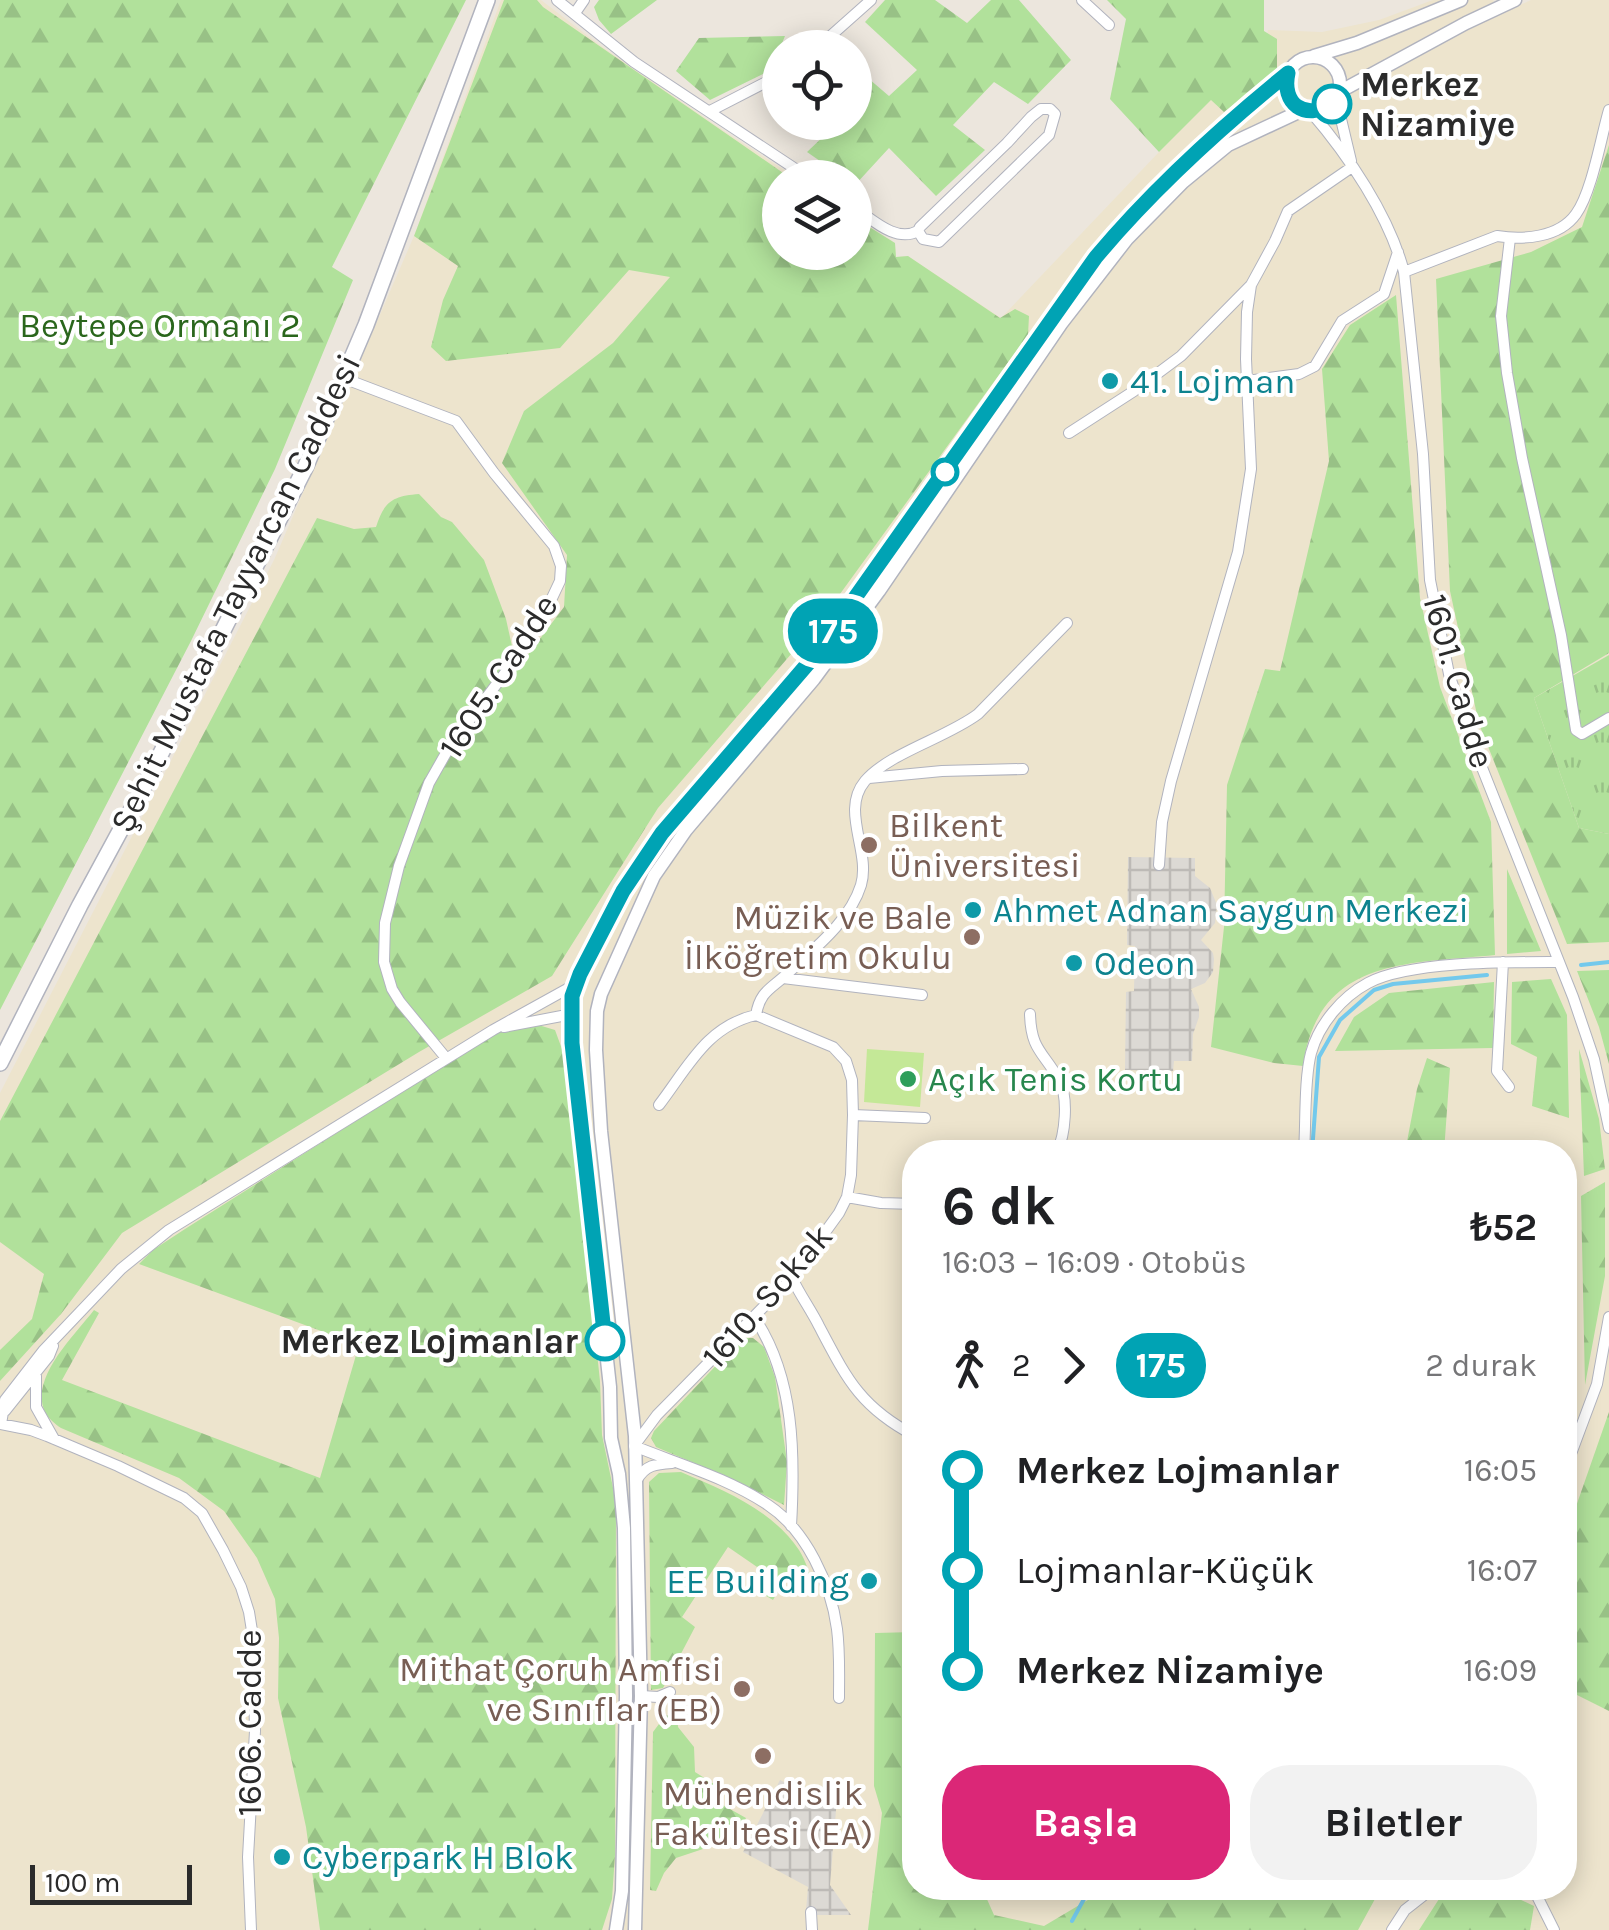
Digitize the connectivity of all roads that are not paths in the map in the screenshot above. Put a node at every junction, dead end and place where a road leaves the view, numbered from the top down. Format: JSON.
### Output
{"nodes":[{"id":1,"x":487,"y":0,"type":"edge"},
{"id":2,"x":558,"y":0,"type":"edge"},
{"id":3,"x":584,"y":0,"type":"edge"},
{"id":4,"x":871,"y":0,"type":"edge"},
{"id":5,"x":1082,"y":0,"type":"edge"},
{"id":6,"x":1461,"y":0,"type":"edge"},
{"id":7,"x":1515,"y":0,"type":"edge"},
{"id":8,"x":1500,"y":3,"type":"edge"},
{"id":9,"x":1433,"y":12,"type":"junction"},
{"id":10,"x":575,"y":13,"type":"junction"},
{"id":11,"x":1109,"y":25,"type":"dead end"},
{"id":12,"x":837,"y":30,"type":"edge"},
{"id":13,"x":1445,"y":34,"type":"junction"},
{"id":14,"x":1314,"y":57,"type":"junction"},
{"id":15,"x":1288,"y":73,"type":"junction"},
{"id":16,"x":762,"y":84,"type":"edge"},
{"id":17,"x":1338,"y":95,"type":"junction"},
{"id":18,"x":1306,"y":110,"type":"junction"},
{"id":19,"x":1609,"y":110,"type":"edge"},
{"id":20,"x":710,"y":111,"type":"junction"},
{"id":21,"x":782,"y":160,"type":"edge"},
{"id":22,"x":1352,"y":167,"type":"junction"},
{"id":23,"x":872,"y":219,"type":"edge"},
{"id":24,"x":918,"y":231,"type":"junction"},
{"id":25,"x":1510,"y":238,"type":"junction"},
{"id":26,"x":1399,"y":252,"type":"junction"},
{"id":27,"x":1404,"y":272,"type":"junction"},
{"id":28,"x":1251,"y":285,"type":"junction"},
{"id":29,"x":343,"y":378,"type":"junction"},
{"id":30,"x":1247,"y":381,"type":"junction"},
{"id":31,"x":1069,"y":433,"type":"dead end"},
{"id":32,"x":1067,"y":623,"type":"dead end"},
{"id":33,"x":1609,"y":718,"type":"edge"},
{"id":34,"x":1023,"y":769,"type":"dead end"},
{"id":35,"x":867,"y":779,"type":"junction"},
{"id":36,"x":1159,"y":865,"type":"dead end"},
{"id":37,"x":1504,"y":962,"type":"junction"},
{"id":38,"x":1558,"y":962,"type":"junction"},
{"id":39,"x":783,"y":978,"type":"junction"},
{"id":40,"x":576,"y":984,"type":"junction"},
{"id":41,"x":601,"y":994,"type":"junction"},
{"id":42,"x":922,"y":995,"type":"dead end"},
{"id":43,"x":598,"y":1011,"type":"junction"},
{"id":44,"x":572,"y":1014,"type":"junction"},
{"id":45,"x":1030,"y":1014,"type":"dead end"},
{"id":46,"x":756,"y":1015,"type":"junction"},
{"id":47,"x":493,"y":1030,"type":"junction"},
{"id":48,"x":446,"y":1058,"type":"junction"},
{"id":49,"x":0,"y":1063,"type":"edge"},
{"id":50,"x":1509,"y":1087,"type":"dead end"},
{"id":51,"x":660,"y":1105,"type":"dead end"},
{"id":52,"x":853,"y":1115,"type":"junction"},
{"id":53,"x":925,"y":1118,"type":"dead end"},
{"id":54,"x":1609,"y":1128,"type":"edge"},
{"id":55,"x":1060,"y":1140,"type":"edge"},
{"id":56,"x":1305,"y":1140,"type":"edge"},
{"id":57,"x":847,"y":1197,"type":"junction"},
{"id":58,"x":902,"y":1204,"type":"edge"},
{"id":59,"x":792,"y":1278,"type":"junction"},
{"id":60,"x":1609,"y":1316,"type":"edge"},
{"id":61,"x":754,"y":1317,"type":"junction"},
{"id":62,"x":55,"y":1340,"type":"junction"},
{"id":63,"x":36,"y":1373,"type":"junction"},
{"id":64,"x":5,"y":1410,"type":"junction"},
{"id":65,"x":1,"y":1424,"type":"edge"},
{"id":66,"x":902,"y":1429,"type":"edge"},
{"id":67,"x":638,"y":1433,"type":"junction"},
{"id":68,"x":1577,"y":1438,"type":"edge"},
{"id":69,"x":54,"y":1439,"type":"junction"},
{"id":70,"x":612,"y":1442,"type":"junction"},
{"id":71,"x":650,"y":1452,"type":"junction"},
{"id":72,"x":675,"y":1463,"type":"junction"},
{"id":73,"x":636,"y":1481,"type":"junction"},
{"id":74,"x":791,"y":1526,"type":"junction"},
{"id":75,"x":670,"y":1692,"type":"dead end"},
{"id":76,"x":626,"y":1696,"type":"junction"},
{"id":77,"x":641,"y":1696,"type":"junction"},
{"id":78,"x":839,"y":1698,"type":"dead end"},
{"id":79,"x":631,"y":1793,"type":"junction"},
{"id":80,"x":1411,"y":1900,"type":"edge"},
{"id":81,"x":1417,"y":1900,"type":"edge"},
{"id":82,"x":1539,"y":1900,"type":"edge"},
{"id":83,"x":1405,"y":1910,"type":"junction"},
{"id":84,"x":811,"y":1912,"type":"dead end"},
{"id":85,"x":251,"y":1930,"type":"edge"},
{"id":86,"x":618,"y":1930,"type":"edge"},
{"id":87,"x":632,"y":1930,"type":"edge"},
{"id":88,"x":812,"y":1930,"type":"edge"},
{"id":89,"x":1392,"y":1930,"type":"edge"},
{"id":90,"x":1554,"y":1930,"type":"edge"}],
"edges":[{"from":1,"to":29,"type":"main road","name":"Şehit Mustafa Tayyarcan Caddesi"},
{"from":2,"to":10,"type":"street"},
{"from":3,"to":10,"type":"street"},
{"from":4,"to":12,"type":"street"},
{"from":5,"to":11,"type":"street"},
{"from":6,"to":9,"type":"street"},
{"from":7,"to":8,"type":"street"},
{"from":8,"to":13,"type":"street"},
{"from":9,"to":13,"type":"street"},
{"from":9,"to":14,"type":"street"},
{"from":10,"to":20,"type":"street"},
{"from":13,"to":17,"type":"street"},
{"from":14,"to":15,"type":"street"},
{"from":14,"to":17,"type":"street"},
{"from":15,"to":18,"type":"street"},
{"from":15,"to":40,"type":"street"},
{"from":16,"to":20,"type":"street"},
{"from":17,"to":18,"type":"street"},
{"from":17,"to":22,"type":"street","name":"1601. Cadde"},
{"from":18,"to":22,"type":"street","name":"1601. Cadde"},
{"from":18,"to":41,"type":"street"},
{"from":19,"to":25,"type":"street"},
{"from":20,"to":21,"type":"street"},
{"from":22,"to":26,"type":"street","name":"1601. Cadde"},
{"from":22,"to":28,"type":"street"},
{"from":23,"to":24,"type":"street"},
{"from":24,"to":24,"type":"street"},
{"from":25,"to":27,"type":"street"},
{"from":25,"to":33,"type":"street"},
{"from":26,"to":27,"type":"street","name":"1601. Cadde"},
{"from":26,"to":30,"type":"street"},
{"from":27,"to":38,"type":"street","name":"1601. Cadde"},
{"from":28,"to":30,"type":"street"},
{"from":28,"to":31,"type":"street"},
{"from":29,"to":48,"type":"street","name":"1605. Cadde"},
{"from":29,"to":49,"type":"main road","name":"Şehit Mustafa Tayyarcan Caddesi"},
{"from":30,"to":36,"type":"street"},
{"from":32,"to":35,"type":"street"},
{"from":34,"to":35,"type":"street"},
{"from":35,"to":39,"type":"street"},
{"from":37,"to":38,"type":"street"},
{"from":37,"to":50,"type":"street"},
{"from":37,"to":56,"type":"street"},
{"from":38,"to":54,"type":"street","name":"1601. Cadde"},
{"from":39,"to":42,"type":"street"},
{"from":39,"to":46,"type":"street"},
{"from":40,"to":41,"type":"street"},
{"from":40,"to":44,"type":"street"},
{"from":40,"to":47,"type":"street","name":"1606. Cadde"},
{"from":41,"to":43,"type":"street"},
{"from":43,"to":44,"type":"street"},
{"from":43,"to":67,"type":"street"},
{"from":44,"to":47,"type":"street","name":"1606. Cadde"},
{"from":44,"to":70,"type":"street"},
{"from":45,"to":55,"type":"street"},
{"from":46,"to":51,"type":"street"},
{"from":46,"to":52,"type":"street","name":"1610. Sokak"},
{"from":47,"to":48,"type":"street","name":"1606. Cadde"},
{"from":48,"to":62,"type":"street","name":"1606. Cadde"},
{"from":52,"to":53,"type":"street"},
{"from":52,"to":57,"type":"street","name":"1610. Sokak"},
{"from":57,"to":58,"type":"street"},
{"from":57,"to":59,"type":"street","name":"1610. Sokak"},
{"from":59,"to":61,"type":"street","name":"1610. Sokak"},
{"from":59,"to":66,"type":"street"},
{"from":60,"to":68,"type":"street"},
{"from":61,"to":67,"type":"street","name":"1610. Sokak"},
{"from":61,"to":74,"type":"street"},
{"from":62,"to":63,"type":"street","name":"1606. Cadde"},
{"from":62,"to":64,"type":"street","name":"1606. Cadde"},
{"from":63,"to":64,"type":"street","name":"1606. Cadde"},
{"from":63,"to":69,"type":"street"},
{"from":64,"to":65,"type":"street","name":"1606. Cadde"},
{"from":65,"to":69,"type":"street","name":"1606. Cadde"},
{"from":67,"to":70,"type":"street"},
{"from":67,"to":70,"type":"street"},
{"from":67,"to":71,"type":"street"},
{"from":67,"to":71,"type":"street"},
{"from":67,"to":73,"type":"street"},
{"from":69,"to":85,"type":"street","name":"1606. Cadde"},
{"from":70,"to":76,"type":"street"},
{"from":71,"to":72,"type":"street"},
{"from":72,"to":73,"type":"street"},
{"from":72,"to":74,"type":"street"},
{"from":73,"to":77,"type":"street"},
{"from":74,"to":78,"type":"street"},
{"from":75,"to":77,"type":"street"},
{"from":76,"to":77,"type":"street"},
{"from":76,"to":79,"type":"street"},
{"from":77,"to":79,"type":"street"},
{"from":79,"to":86,"type":"street"},
{"from":79,"to":87,"type":"street"},
{"from":80,"to":83,"type":"street"},
{"from":81,"to":83,"type":"street"},
{"from":82,"to":90,"type":"street"},
{"from":83,"to":89,"type":"street"},
{"from":84,"to":88,"type":"street"},
{"from":86,"to":87,"type":"street"}]}
